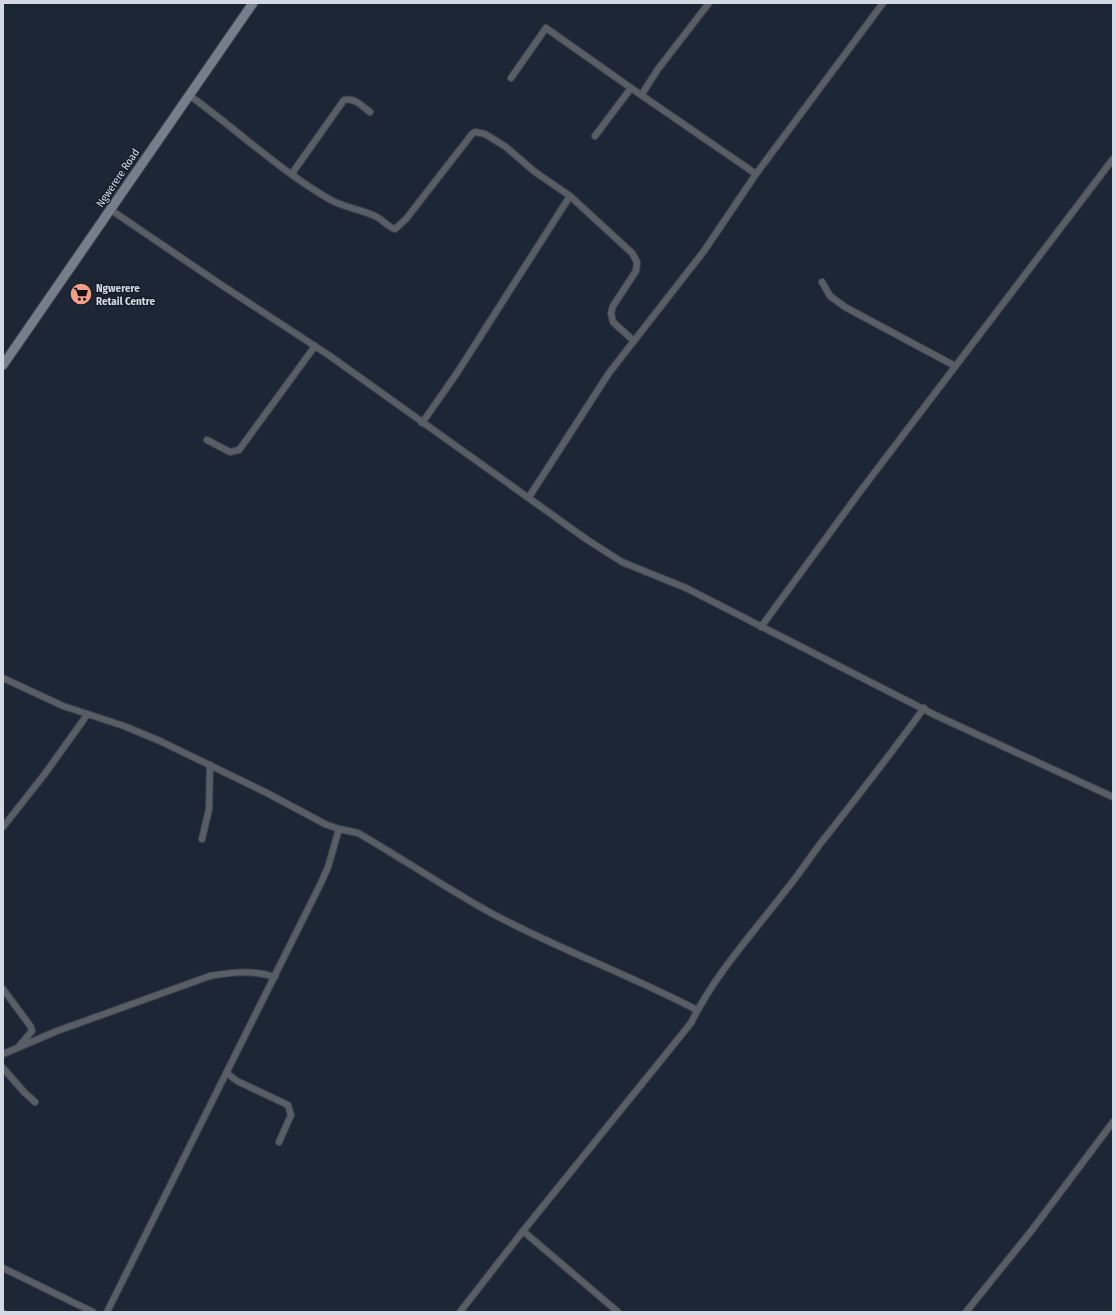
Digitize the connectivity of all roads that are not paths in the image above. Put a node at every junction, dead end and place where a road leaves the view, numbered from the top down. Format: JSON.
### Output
{"nodes":[{"id":1,"x":253,"y":3,"type":"edge"},
{"id":2,"x":709,"y":3,"type":"edge"},
{"id":3,"x":883,"y":3,"type":"edge"},
{"id":4,"x":511,"y":78,"type":"dead end"},
{"id":5,"x":631,"y":88,"type":"junction"},
{"id":6,"x":642,"y":94,"type":"junction"},
{"id":7,"x":188,"y":95,"type":"junction"},
{"id":8,"x":370,"y":112,"type":"dead end"},
{"id":9,"x":595,"y":136,"type":"dead end"},
{"id":10,"x":1113,"y":159,"type":"edge"},
{"id":11,"x":756,"y":174,"type":"junction"},
{"id":12,"x":294,"y":175,"type":"junction"},
{"id":13,"x":570,"y":196,"type":"junction"},
{"id":14,"x":111,"y":210,"type":"junction"},
{"id":15,"x":822,"y":282,"type":"dead end"},
{"id":16,"x":634,"y":340,"type":"junction"},
{"id":17,"x":315,"y":346,"type":"junction"},
{"id":18,"x":3,"y":365,"type":"edge"},
{"id":19,"x":955,"y":366,"type":"junction"},
{"id":20,"x":422,"y":423,"type":"junction"},
{"id":21,"x":207,"y":440,"type":"dead end"},
{"id":22,"x":529,"y":497,"type":"junction"},
{"id":23,"x":761,"y":627,"type":"junction"},
{"id":24,"x":3,"y":678,"type":"edge"},
{"id":25,"x":924,"y":708,"type":"junction"},
{"id":26,"x":87,"y":715,"type":"junction"},
{"id":27,"x":210,"y":765,"type":"junction"},
{"id":28,"x":1113,"y":796,"type":"edge"},
{"id":29,"x":3,"y":827,"type":"edge"},
{"id":30,"x":339,"y":829,"type":"junction"},
{"id":31,"x":202,"y":839,"type":"dead end"},
{"id":32,"x":275,"y":977,"type":"junction"},
{"id":33,"x":3,"y":989,"type":"edge"},
{"id":34,"x":697,"y":1010,"type":"junction"},
{"id":35,"x":14,"y":1049,"type":"junction"},
{"id":36,"x":3,"y":1054,"type":"edge"},
{"id":37,"x":3,"y":1068,"type":"edge"},
{"id":38,"x":226,"y":1073,"type":"junction"},
{"id":39,"x":35,"y":1102,"type":"dead end"},
{"id":40,"x":1113,"y":1122,"type":"edge"},
{"id":41,"x":279,"y":1142,"type":"dead end"},
{"id":42,"x":524,"y":1231,"type":"junction"},
{"id":43,"x":3,"y":1268,"type":"edge"},
{"id":44,"x":93,"y":1312,"type":"edge"},
{"id":45,"x":107,"y":1312,"type":"edge"},
{"id":46,"x":460,"y":1312,"type":"edge"},
{"id":47,"x":618,"y":1312,"type":"edge"},
{"id":48,"x":966,"y":1312,"type":"edge"}],
"edges":[{"from":1,"to":7,"type":"main road","name":"Ngwerere Road"},
{"from":2,"to":6,"type":"street"},
{"from":3,"to":11,"type":"street"},
{"from":4,"to":5,"type":"street"},
{"from":5,"to":6,"type":"street"},
{"from":5,"to":9,"type":"street"},
{"from":6,"to":11,"type":"street"},
{"from":7,"to":12,"type":"street"},
{"from":7,"to":14,"type":"main road","name":"Ngwerere Road"},
{"from":8,"to":12,"type":"street"},
{"from":10,"to":19,"type":"street"},
{"from":11,"to":16,"type":"street"},
{"from":12,"to":13,"type":"street"},
{"from":13,"to":16,"type":"street"},
{"from":13,"to":20,"type":"street"},
{"from":14,"to":17,"type":"street"},
{"from":14,"to":18,"type":"main road","name":"Ngwerere Road"},
{"from":15,"to":19,"type":"street"},
{"from":16,"to":22,"type":"street"},
{"from":17,"to":20,"type":"street"},
{"from":17,"to":21,"type":"street"},
{"from":19,"to":23,"type":"street"},
{"from":20,"to":22,"type":"street"},
{"from":22,"to":23,"type":"street"},
{"from":23,"to":25,"type":"street"},
{"from":24,"to":26,"type":"street"},
{"from":25,"to":28,"type":"street"},
{"from":25,"to":34,"type":"street"},
{"from":26,"to":27,"type":"street"},
{"from":26,"to":29,"type":"street"},
{"from":27,"to":30,"type":"street"},
{"from":27,"to":31,"type":"street"},
{"from":30,"to":32,"type":"street"},
{"from":30,"to":34,"type":"street"},
{"from":32,"to":35,"type":"street"},
{"from":32,"to":38,"type":"street"},
{"from":33,"to":35,"type":"street"},
{"from":34,"to":42,"type":"street"},
{"from":35,"to":36,"type":"street"},
{"from":37,"to":39,"type":"street"},
{"from":38,"to":41,"type":"street"},
{"from":38,"to":45,"type":"street"},
{"from":40,"to":48,"type":"street"},
{"from":42,"to":46,"type":"street"},
{"from":42,"to":47,"type":"street"},
{"from":43,"to":44,"type":"street"}]}
